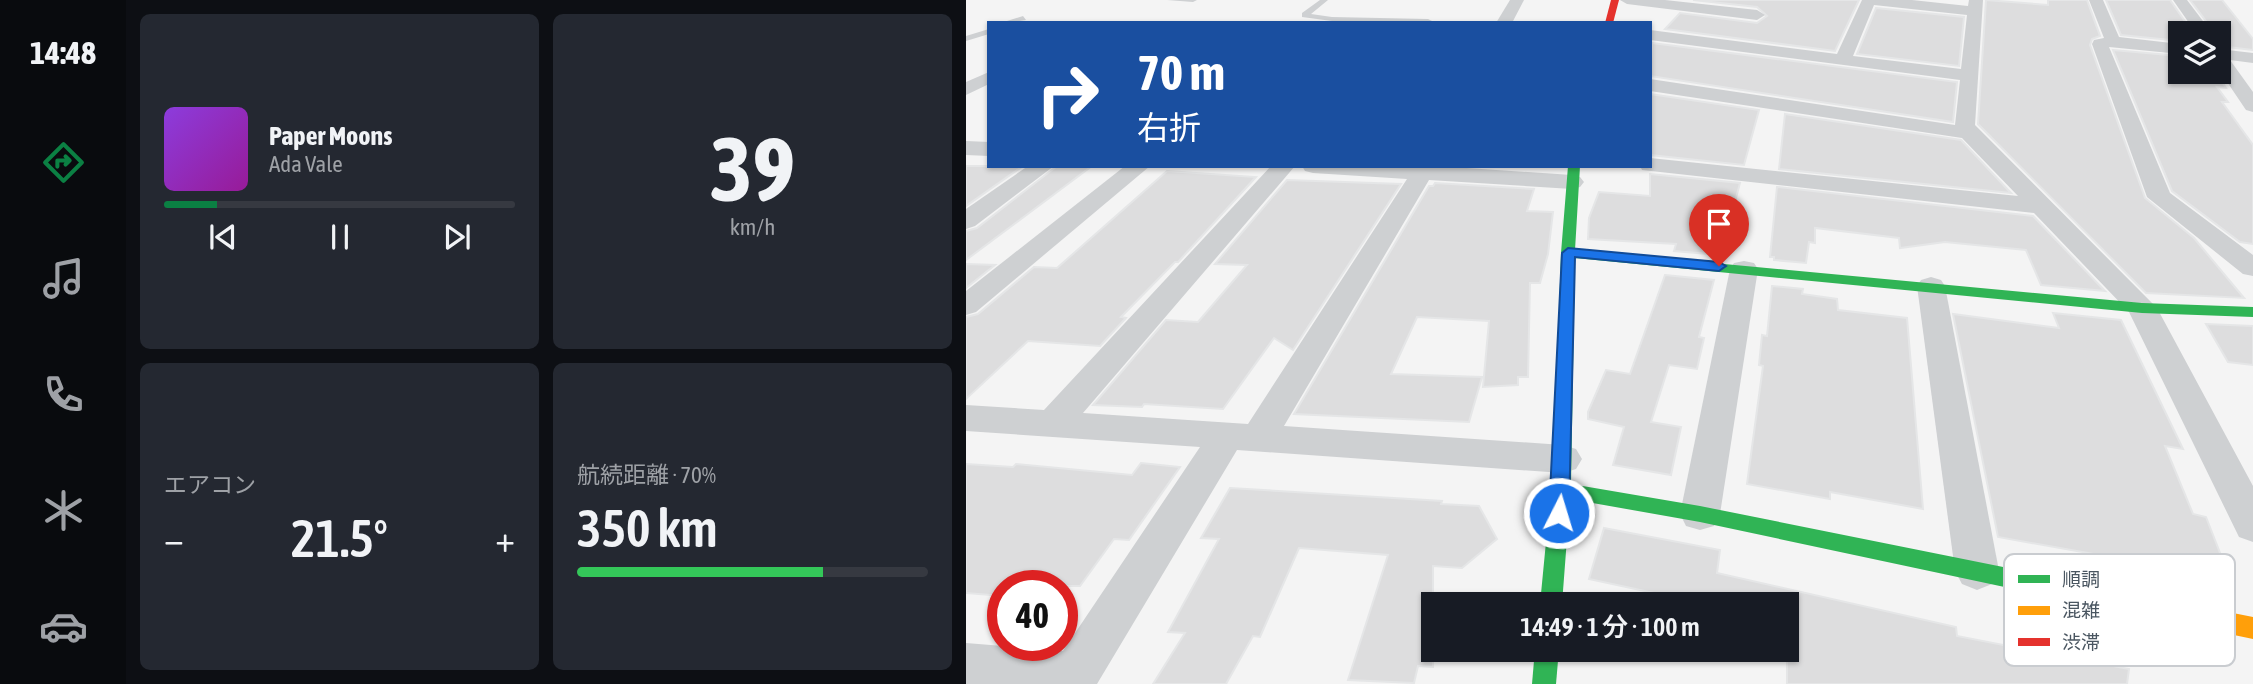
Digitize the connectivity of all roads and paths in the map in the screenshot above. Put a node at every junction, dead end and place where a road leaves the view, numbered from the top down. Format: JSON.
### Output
{"nodes":[{"id":1,"x":1171,"y":0,"type":"edge"},
{"id":2,"x":1193,"y":0,"type":"edge"},
{"id":3,"x":1324,"y":0,"type":"edge"},
{"id":4,"x":1517,"y":0,"type":"edge"},
{"id":5,"x":1615,"y":0,"type":"edge"},
{"id":6,"x":1627,"y":0,"type":"edge"},
{"id":7,"x":1769,"y":0,"type":"edge"},
{"id":8,"x":1869,"y":0,"type":"edge"},
{"id":9,"x":2096,"y":0,"type":"edge"},
{"id":10,"x":2180,"y":0,"type":"edge"},
{"id":11,"x":1976,"y":6,"type":"edge"},
{"id":12,"x":1023,"y":18,"type":"dead end"},
{"id":13,"x":1015,"y":21,"type":"edge"},
{"id":14,"x":1429,"y":21,"type":"dead end"},
{"id":15,"x":1505,"y":21,"type":"edge"},
{"id":16,"x":1610,"y":21,"type":"edge"},
{"id":17,"x":2195,"y":21,"type":"edge"},
{"id":18,"x":1744,"y":30,"type":"junction"},
{"id":19,"x":987,"y":32,"type":"edge"},
{"id":20,"x":1652,"y":35,"type":"edge"},
{"id":21,"x":966,"y":39,"type":"edge"},
{"id":22,"x":2113,"y":41,"type":"junction"},
{"id":23,"x":2168,"y":48,"type":"edge"},
{"id":24,"x":2231,"y":57,"type":"edge"},
{"id":25,"x":2253,"y":58,"type":"edge"},
{"id":26,"x":1843,"y":60,"type":"junction"},
{"id":27,"x":2231,"y":74,"type":"edge"},
{"id":28,"x":1971,"y":76,"type":"junction"},
{"id":29,"x":987,"y":78,"type":"edge"},
{"id":30,"x":1652,"y":85,"type":"edge"},
{"id":31,"x":966,"y":89,"type":"edge"},
{"id":32,"x":2253,"y":106,"type":"edge"},
{"id":33,"x":1969,"y":133,"type":"junction"},
{"id":34,"x":966,"y":148,"type":"edge"},
{"id":35,"x":987,"y":149,"type":"edge"},
{"id":36,"x":1652,"y":165,"type":"edge"},
{"id":37,"x":1040,"y":168,"type":"edge"},
{"id":38,"x":1137,"y":168,"type":"edge"},
{"id":39,"x":1282,"y":168,"type":"edge"},
{"id":40,"x":1387,"y":168,"type":"edge"},
{"id":41,"x":1424,"y":169,"type":"edge"},
{"id":42,"x":1573,"y":174,"type":"edge"},
{"id":43,"x":2042,"y":206,"type":"junction"},
{"id":44,"x":966,"y":221,"type":"edge"},
{"id":45,"x":1568,"y":253,"type":"junction"},
{"id":46,"x":2253,"y":268,"type":"edge"},
{"id":47,"x":1744,"y":269,"type":"junction"},
{"id":48,"x":1931,"y":286,"type":"junction"},
{"id":49,"x":966,"y":306,"type":"edge"},
{"id":50,"x":2142,"y":307,"type":"junction"},
{"id":51,"x":2253,"y":312,"type":"edge"},
{"id":52,"x":966,"y":418,"type":"edge"},
{"id":53,"x":1053,"y":424,"type":"junction"},
{"id":54,"x":1242,"y":439,"type":"junction"},
{"id":55,"x":1562,"y":475,"type":"junction"},
{"id":56,"x":1700,"y":514,"type":"junction"},
{"id":57,"x":2253,"y":525,"type":"edge"},
{"id":58,"x":1977,"y":571,"type":"junction"},
{"id":59,"x":2004,"y":577,"type":"edge"},
{"id":60,"x":1552,"y":592,"type":"edge"},
{"id":61,"x":2235,"y":624,"type":"edge"},
{"id":62,"x":2253,"y":628,"type":"edge"},
{"id":63,"x":1546,"y":662,"type":"edge"},
{"id":64,"x":966,"y":666,"type":"edge"},
{"id":65,"x":1072,"y":680,"type":"edge"},
{"id":66,"x":1544,"y":684,"type":"edge"}],
"edges":[{"from":1,"to":2,"type":"lane"},
{"from":3,"to":14,"type":"lane"},
{"from":4,"to":15,"type":"street"},
{"from":5,"to":16,"type":"street"},
{"from":6,"to":18,"type":"street"},
{"from":7,"to":18,"type":"street"},
{"from":8,"to":11,"type":"street"},
{"from":8,"to":26,"type":"street"},
{"from":9,"to":22,"type":"street"},
{"from":10,"to":17,"type":"street"},
{"from":11,"to":28,"type":"street"},
{"from":12,"to":13,"type":"lane"},
{"from":18,"to":20,"type":"street"},
{"from":18,"to":26,"type":"street"},
{"from":19,"to":21,"type":"lane"},
{"from":22,"to":23,"type":"street"},
{"from":22,"to":46,"type":"street"},
{"from":24,"to":25,"type":"street"},
{"from":26,"to":28,"type":"street"},
{"from":27,"to":32,"type":"street"},
{"from":28,"to":33,"type":"street"},
{"from":29,"to":31,"type":"street"},
{"from":30,"to":33,"type":"street"},
{"from":33,"to":43,"type":"street"},
{"from":34,"to":35,"type":"street"},
{"from":36,"to":43,"type":"street"},
{"from":37,"to":44,"type":"street"},
{"from":38,"to":49,"type":"street"},
{"from":39,"to":53,"type":"street"},
{"from":40,"to":41,"type":"street"},
{"from":41,"to":42,"type":"street"},
{"from":41,"to":54,"type":"street"},
{"from":42,"to":45,"type":"street"},
{"from":43,"to":50,"type":"street"},
{"from":45,"to":47,"type":"street"},
{"from":45,"to":55,"type":"street"},
{"from":47,"to":48,"type":"street"},
{"from":47,"to":56,"type":"street"},
{"from":48,"to":50,"type":"street"},
{"from":48,"to":58,"type":"street"},
{"from":50,"to":51,"type":"street"},
{"from":50,"to":57,"type":"street"},
{"from":52,"to":53,"type":"street"},
{"from":53,"to":54,"type":"street"},
{"from":54,"to":55,"type":"street"},
{"from":54,"to":65,"type":"street"},
{"from":55,"to":56,"type":"street"},
{"from":55,"to":60,"type":"street"},
{"from":56,"to":58,"type":"street"},
{"from":58,"to":59,"type":"street"},
{"from":61,"to":62,"type":"street"},
{"from":63,"to":66,"type":"street"},
{"from":64,"to":65,"type":"street"}]}
